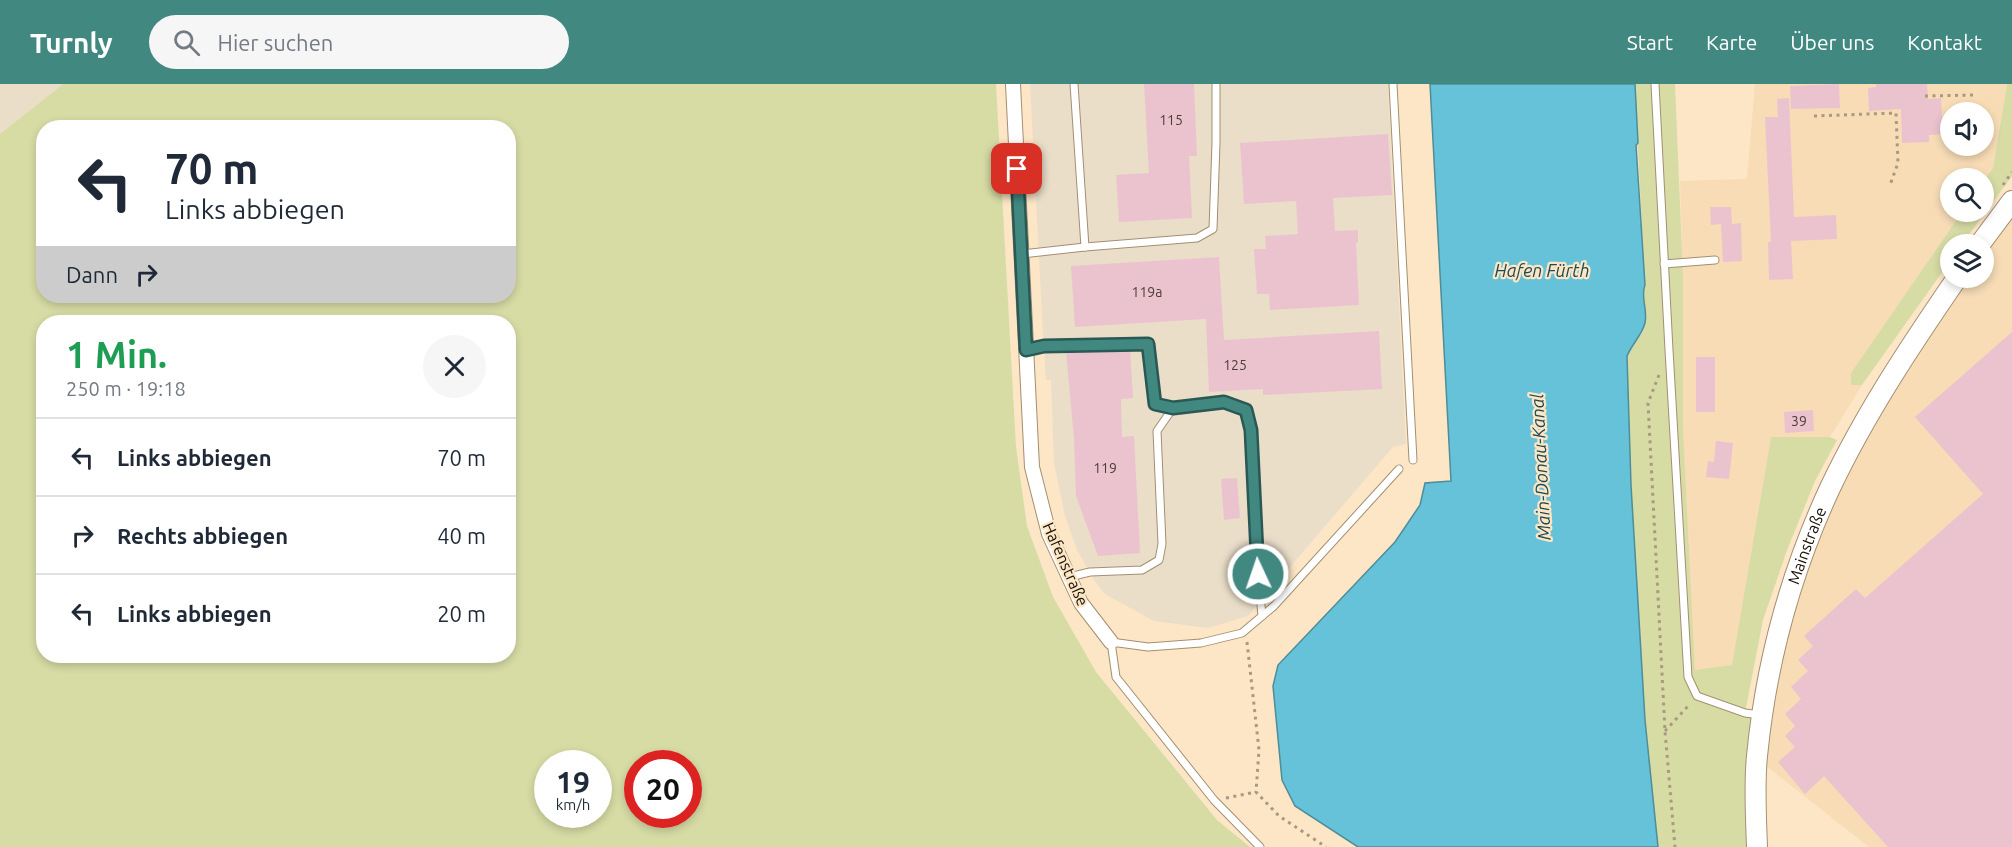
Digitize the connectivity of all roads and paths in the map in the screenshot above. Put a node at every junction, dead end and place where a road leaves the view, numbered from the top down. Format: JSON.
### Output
{"nodes":[{"id":1,"x":1013,"y":84,"type":"edge"},
{"id":2,"x":1074,"y":84,"type":"edge"},
{"id":3,"x":1216,"y":84,"type":"edge"},
{"id":4,"x":1393,"y":84,"type":"edge"},
{"id":5,"x":1655,"y":84,"type":"edge"},
{"id":6,"x":1976,"y":94,"type":"dead end"},
{"id":7,"x":1925,"y":96,"type":"dead end"},
{"id":8,"x":1814,"y":116,"type":"dead end"},
{"id":9,"x":1890,"y":184,"type":"dead end"},
{"id":10,"x":2012,"y":201,"type":"edge"},
{"id":11,"x":1987,"y":234,"type":"edge"},
{"id":12,"x":1085,"y":247,"type":"junction"},
{"id":13,"x":1022,"y":254,"type":"junction"},
{"id":14,"x":1715,"y":260,"type":"dead end"},
{"id":15,"x":1664,"y":264,"type":"junction"},
{"id":16,"x":1950,"y":288,"type":"edge"},
{"id":17,"x":1026,"y":350,"type":"junction"},
{"id":18,"x":1669,"y":350,"type":"junction"},
{"id":19,"x":1173,"y":408,"type":"junction"},
{"id":20,"x":1413,"y":460,"type":"dead end"},
{"id":21,"x":1399,"y":469,"type":"dead end"},
{"id":22,"x":1069,"y":577,"type":"junction"},
{"id":23,"x":1262,"y":616,"type":"junction"},
{"id":24,"x":1242,"y":633,"type":"junction"},
{"id":25,"x":1111,"y":642,"type":"junction"},
{"id":26,"x":1697,"y":696,"type":"junction"},
{"id":27,"x":1762,"y":715,"type":"junction"},
{"id":28,"x":1665,"y":731,"type":"junction"},
{"id":29,"x":1256,"y":792,"type":"junction"},
{"id":30,"x":1214,"y":800,"type":"junction"},
{"id":31,"x":1260,"y":847,"type":"edge"},
{"id":32,"x":1326,"y":847,"type":"edge"},
{"id":33,"x":1676,"y":847,"type":"edge"},
{"id":34,"x":1757,"y":847,"type":"edge"}],
"edges":[{"from":1,"to":13,"type":"street","name":"Hafenstraße"},
{"from":2,"to":12,"type":"lane"},
{"from":3,"to":12,"type":"lane"},
{"from":4,"to":20,"type":"lane"},
{"from":5,"to":15,"type":"lane"},
{"from":6,"to":7,"type":"path"},
{"from":8,"to":9,"type":"path"},
{"from":10,"to":11,"type":"main road"},
{"from":12,"to":13,"type":"lane"},
{"from":13,"to":17,"type":"street","name":"Hafenstraße"},
{"from":14,"to":15,"type":"lane"},
{"from":15,"to":18,"type":"lane"},
{"from":16,"to":27,"type":"main road","name":"Mainstraße"},
{"from":17,"to":19,"type":"lane"},
{"from":17,"to":22,"type":"street","name":"Hafenstraße"},
{"from":18,"to":26,"type":"lane"},
{"from":18,"to":28,"type":"path"},
{"from":19,"to":22,"type":"lane"},
{"from":19,"to":23,"type":"lane"},
{"from":21,"to":23,"type":"lane"},
{"from":22,"to":25,"type":"street","name":"Hafenstraße"},
{"from":23,"to":24,"type":"lane"},
{"from":24,"to":25,"type":"lane"},
{"from":24,"to":29,"type":"path"},
{"from":25,"to":30,"type":"lane"},
{"from":26,"to":27,"type":"lane"},
{"from":26,"to":28,"type":"path"},
{"from":27,"to":34,"type":"main road","name":"Mainstraße"},
{"from":28,"to":33,"type":"path"},
{"from":29,"to":30,"type":"path"},
{"from":29,"to":32,"type":"path"},
{"from":30,"to":31,"type":"lane"}]}
